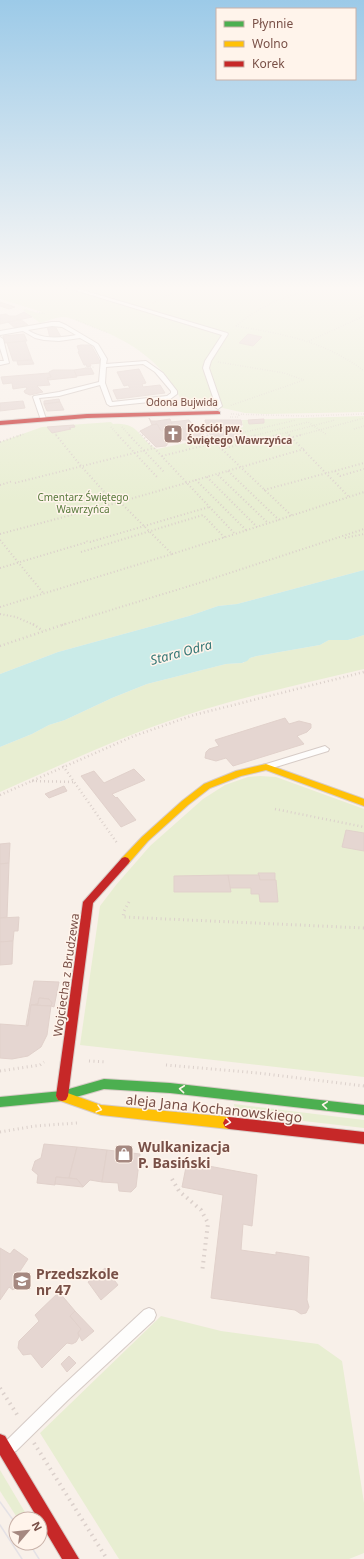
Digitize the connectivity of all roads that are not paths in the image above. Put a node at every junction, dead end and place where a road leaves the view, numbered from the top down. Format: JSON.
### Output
{"nodes":[{"id":1,"x":104,"y":360,"type":"edge"},
{"id":2,"x":209,"y":360,"type":"edge"},
{"id":3,"x":104,"y":366,"type":"junction"},
{"id":4,"x":102,"y":384,"type":"junction"},
{"id":5,"x":218,"y":409,"type":"joint"},
{"id":6,"x":43,"y":419,"type":"junction"},
{"id":7,"x":0,"y":423,"type":"edge"},
{"id":8,"x":325,"y":749,"type":"dead end"},
{"id":9,"x":266,"y":767,"type":"junction"},
{"id":10,"x":364,"y":803,"type":"edge"},
{"id":11,"x":62,"y":1096,"type":"junction"},
{"id":12,"x":0,"y":1102,"type":"edge"},
{"id":13,"x":364,"y":1110,"type":"edge"},
{"id":14,"x":364,"y":1138,"type":"edge"},
{"id":15,"x":149,"y":1315,"type":"dead end"},
{"id":16,"x":3,"y":1446,"type":"edge"},
{"id":17,"x":70,"y":1559,"type":"edge"}],
"edges":[{"from":1,"to":3,"type":"lane"},
{"from":2,"to":5,"type":"lane"},
{"from":3,"to":4,"type":"lane"},
{"from":3,"to":4,"type":"lane"},
{"from":4,"to":6,"type":"lane"},
{"from":5,"to":6,"type":"street","name":"Odona Bujwida"},
{"from":6,"to":7,"type":"street","name":"Odona Bujwida"},
{"from":8,"to":9,"type":"lane"},
{"from":9,"to":10,"type":"street"},
{"from":9,"to":11,"type":"street","name":"Wojciecha z Brudzewa"},
{"from":11,"to":12,"type":"street","name":"aleja Jana Kochanowskiego"},
{"from":13,"to":11,"type":"street","name":"aleja Jana Kochanowskiego","one_way":true},
{"from":11,"to":14,"type":"street","name":"aleja Jana Kochanowskiego","one_way":true},
{"from":15,"to":16,"type":"lane"},
{"from":16,"to":17,"type":"street"}]}
